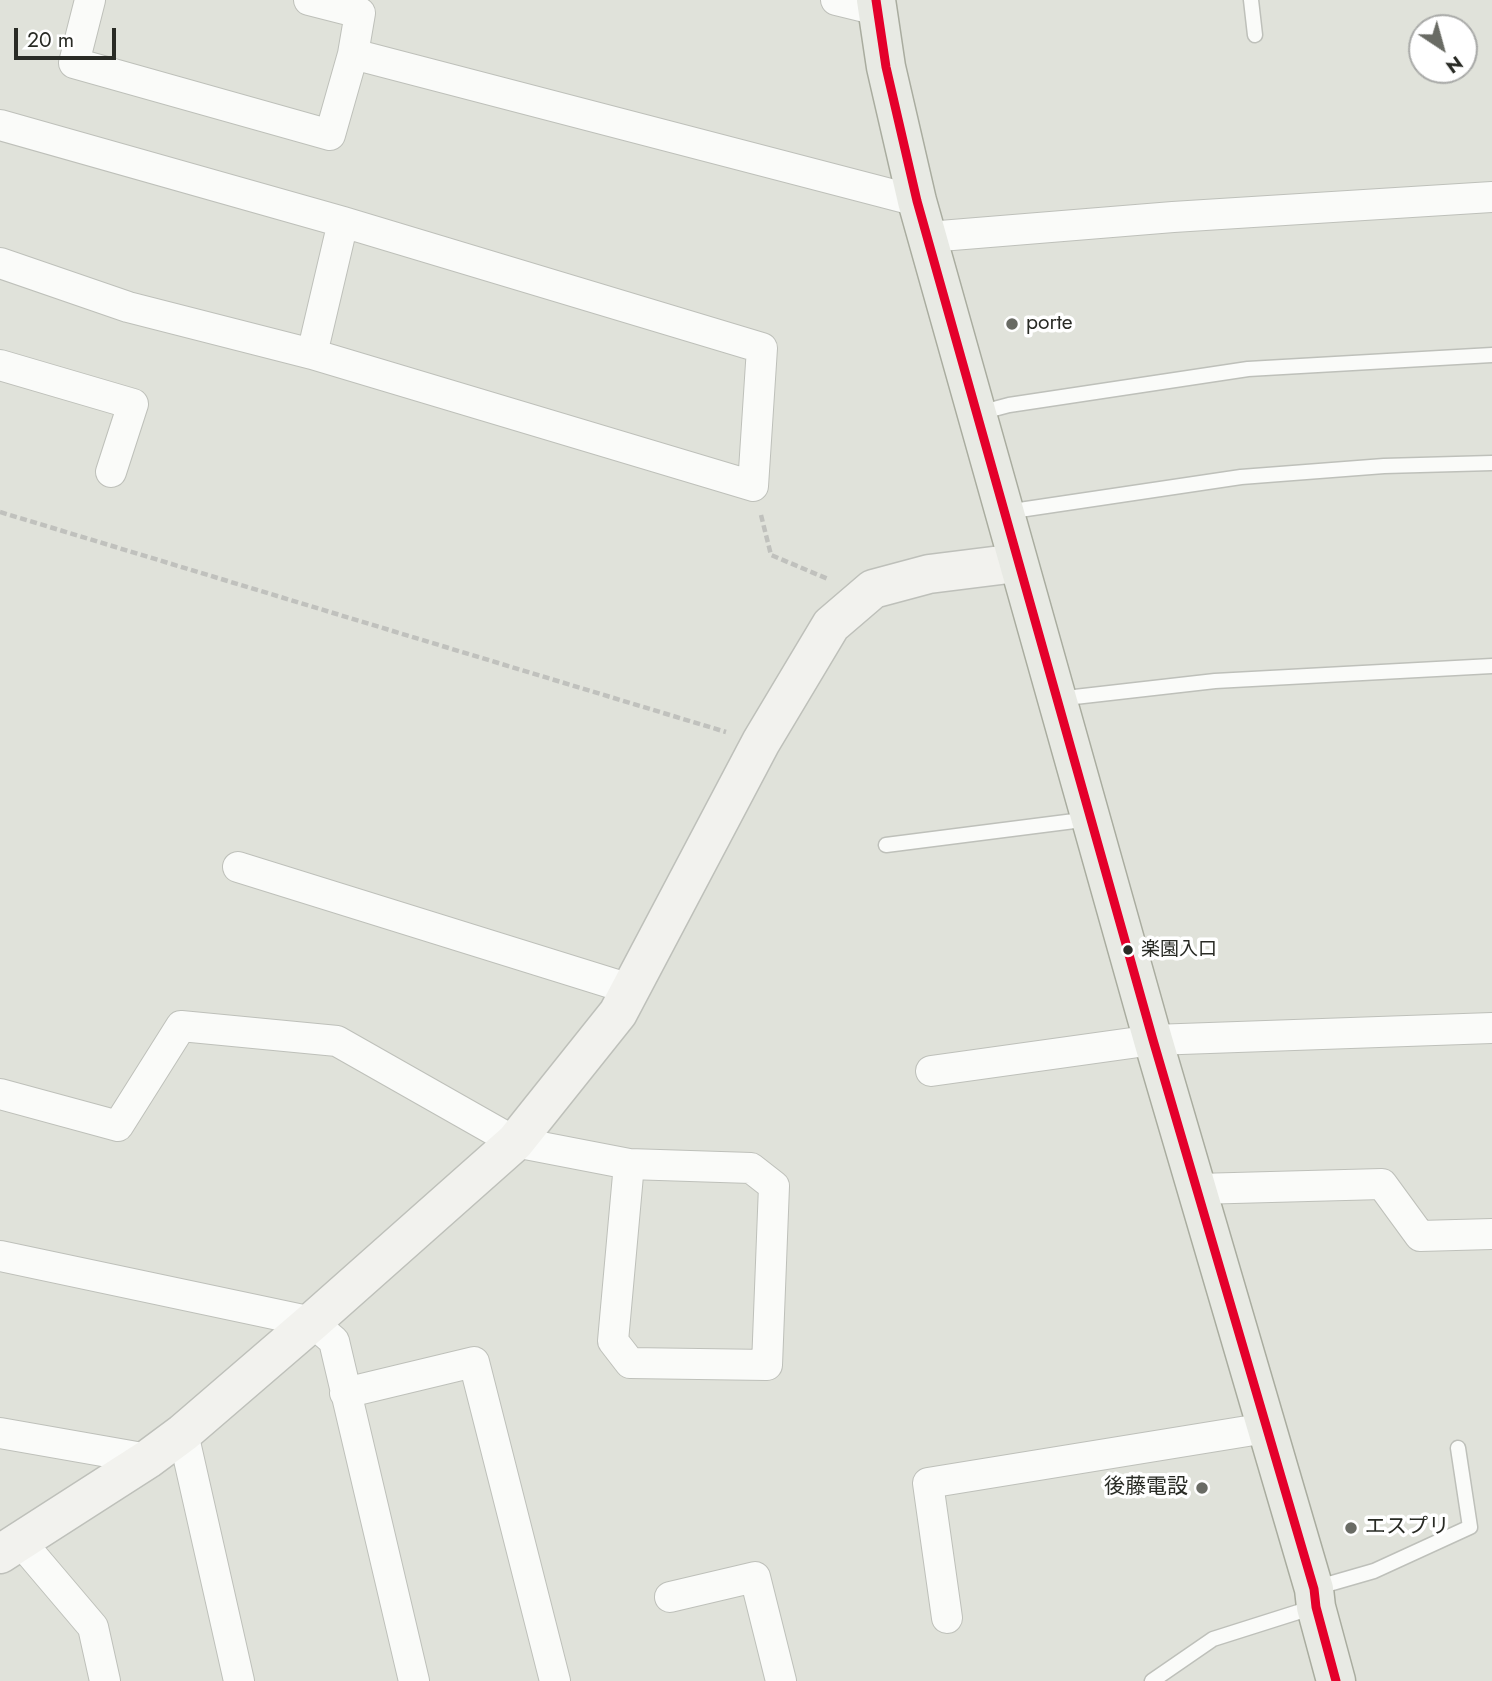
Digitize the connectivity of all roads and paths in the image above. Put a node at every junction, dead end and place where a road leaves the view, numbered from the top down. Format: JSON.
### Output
{"nodes":[{"id":1,"x":90,"y":0,"type":"edge"},
{"id":2,"x":309,"y":0,"type":"edge"},
{"id":3,"x":836,"y":0,"type":"edge"},
{"id":4,"x":1251,"y":0,"type":"edge"},
{"id":5,"x":877,"y":5,"type":"edge"},
{"id":6,"x":1255,"y":35,"type":"dead end"},
{"id":7,"x":353,"y":54,"type":"junction"},
{"id":8,"x":0,"y":125,"type":"edge"},
{"id":9,"x":1492,"y":197,"type":"edge"},
{"id":10,"x":923,"y":219,"type":"junction"},
{"id":11,"x":343,"y":222,"type":"junction"},
{"id":12,"x":0,"y":263,"type":"edge"},
{"id":13,"x":312,"y":354,"type":"junction"},
{"id":14,"x":1492,"y":355,"type":"edge"},
{"id":15,"x":0,"y":365,"type":"edge"},
{"id":16,"x":977,"y":414,"type":"junction"},
{"id":17,"x":1492,"y":463,"type":"edge"},
{"id":18,"x":111,"y":472,"type":"dead end"},
{"id":19,"x":753,"y":486,"type":"junction"},
{"id":20,"x":0,"y":512,"type":"edge"},
{"id":21,"x":1004,"y":512,"type":"junction"},
{"id":22,"x":1017,"y":563,"type":"junction"},
{"id":23,"x":862,"y":598,"type":"junction"},
{"id":24,"x":1492,"y":666,"type":"edge"},
{"id":25,"x":1057,"y":699,"type":"junction"},
{"id":26,"x":761,"y":742,"type":"junction"},
{"id":27,"x":1091,"y":819,"type":"junction"},
{"id":28,"x":886,"y":845,"type":"dead end"},
{"id":29,"x":238,"y":867,"type":"dead end"},
{"id":30,"x":630,"y":989,"type":"junction"},
{"id":31,"x":1492,"y":1028,"type":"edge"},
{"id":32,"x":1153,"y":1040,"type":"junction"},
{"id":33,"x":931,"y":1072,"type":"dead end"},
{"id":34,"x":0,"y":1094,"type":"edge"},
{"id":35,"x":515,"y":1142,"type":"junction"},
{"id":36,"x":629,"y":1164,"type":"junction"},
{"id":37,"x":1197,"y":1189,"type":"junction"},
{"id":38,"x":1492,"y":1234,"type":"edge"},
{"id":39,"x":0,"y":1256,"type":"edge"},
{"id":40,"x":312,"y":1322,"type":"junction"},
{"id":41,"x":345,"y":1393,"type":"junction"},
{"id":42,"x":1266,"y":1428,"type":"junction"},
{"id":43,"x":0,"y":1433,"type":"edge"},
{"id":44,"x":183,"y":1433,"type":"junction"},
{"id":45,"x":1458,"y":1448,"type":"dead end"},
{"id":46,"x":148,"y":1458,"type":"junction"},
{"id":47,"x":10,"y":1548,"type":"edge"},
{"id":48,"x":670,"y":1597,"type":"dead end"},
{"id":49,"x":1315,"y":1598,"type":"junction"},
{"id":50,"x":947,"y":1618,"type":"dead end"},
{"id":51,"x":105,"y":1681,"type":"edge"},
{"id":52,"x":239,"y":1681,"type":"edge"},
{"id":53,"x":414,"y":1681,"type":"edge"},
{"id":54,"x":555,"y":1681,"type":"edge"},
{"id":55,"x":782,"y":1681,"type":"edge"},
{"id":56,"x":1152,"y":1681,"type":"edge"},
{"id":57,"x":1336,"y":1681,"type":"edge"}],
"edges":[{"from":1,"to":7,"type":"street"},
{"from":2,"to":7,"type":"street"},
{"from":3,"to":5,"type":"street"},
{"from":4,"to":6,"type":"lane"},
{"from":5,"to":10,"type":"main road"},
{"from":7,"to":10,"type":"street"},
{"from":8,"to":11,"type":"street"},
{"from":9,"to":10,"type":"street"},
{"from":10,"to":16,"type":"main road"},
{"from":11,"to":13,"type":"street"},
{"from":11,"to":19,"type":"street"},
{"from":12,"to":13,"type":"street"},
{"from":13,"to":19,"type":"street"},
{"from":14,"to":16,"type":"lane"},
{"from":15,"to":18,"type":"street"},
{"from":16,"to":21,"type":"main road"},
{"from":17,"to":21,"type":"lane"},
{"from":19,"to":23,"type":"path"},
{"from":20,"to":26,"type":"path"},
{"from":21,"to":22,"type":"main road"},
{"from":22,"to":23,"type":"street"},
{"from":22,"to":25,"type":"main road"},
{"from":23,"to":26,"type":"street"},
{"from":24,"to":25,"type":"lane"},
{"from":25,"to":27,"type":"main road"},
{"from":26,"to":30,"type":"street"},
{"from":27,"to":28,"type":"lane"},
{"from":27,"to":32,"type":"main road"},
{"from":29,"to":30,"type":"street"},
{"from":30,"to":35,"type":"street"},
{"from":31,"to":32,"type":"street"},
{"from":32,"to":33,"type":"street"},
{"from":32,"to":37,"type":"main road"},
{"from":34,"to":35,"type":"street"},
{"from":35,"to":36,"type":"street"},
{"from":35,"to":40,"type":"street"},
{"from":36,"to":36,"type":"street"},
{"from":37,"to":38,"type":"street"},
{"from":37,"to":42,"type":"main road"},
{"from":39,"to":40,"type":"street"},
{"from":40,"to":41,"type":"street"},
{"from":40,"to":44,"type":"street"},
{"from":41,"to":53,"type":"street"},
{"from":41,"to":54,"type":"street"},
{"from":42,"to":49,"type":"main road"},
{"from":42,"to":50,"type":"street"},
{"from":43,"to":46,"type":"street"},
{"from":44,"to":46,"type":"street"},
{"from":44,"to":52,"type":"street"},
{"from":45,"to":49,"type":"lane"},
{"from":46,"to":47,"type":"street"},
{"from":47,"to":51,"type":"street"},
{"from":48,"to":55,"type":"street"},
{"from":49,"to":56,"type":"lane"},
{"from":49,"to":57,"type":"main road"}]}
